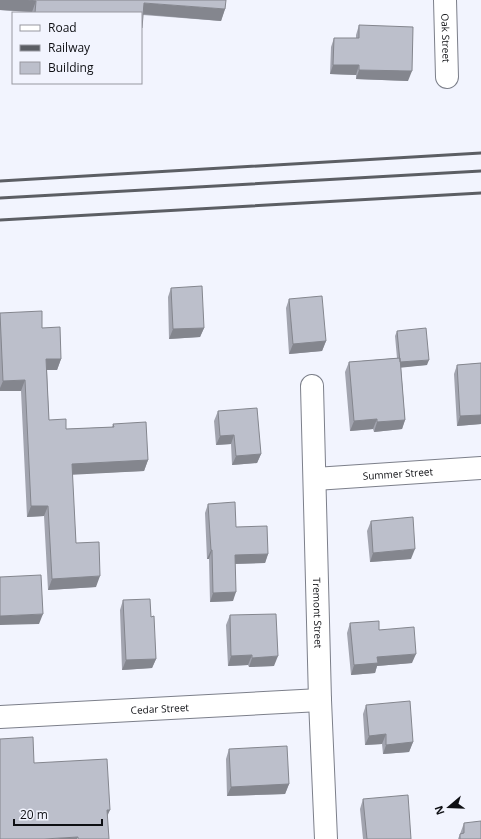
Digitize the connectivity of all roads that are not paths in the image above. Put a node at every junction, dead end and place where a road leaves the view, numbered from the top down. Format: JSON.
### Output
{"nodes":[{"id":1,"x":445,"y":0,"type":"edge"},
{"id":2,"x":446,"y":77,"type":"dead end"},
{"id":3,"x":312,"y":386,"type":"dead end"},
{"id":4,"x":481,"y":468,"type":"edge"},
{"id":5,"x":315,"y":479,"type":"junction"},
{"id":6,"x":320,"y":700,"type":"junction"},
{"id":7,"x":0,"y":717,"type":"edge"},
{"id":8,"x":326,"y":839,"type":"edge"}],
"edges":[{"from":1,"to":2,"type":"street","name":"Oak Street"},
{"from":3,"to":5,"type":"street","name":"Tremont Street"},
{"from":4,"to":5,"type":"street","name":"Summer Street"},
{"from":5,"to":6,"type":"street","name":"Tremont Street"},
{"from":6,"to":7,"type":"street","name":"Cedar Street"},
{"from":6,"to":8,"type":"street","name":"Tremont Street"}]}
